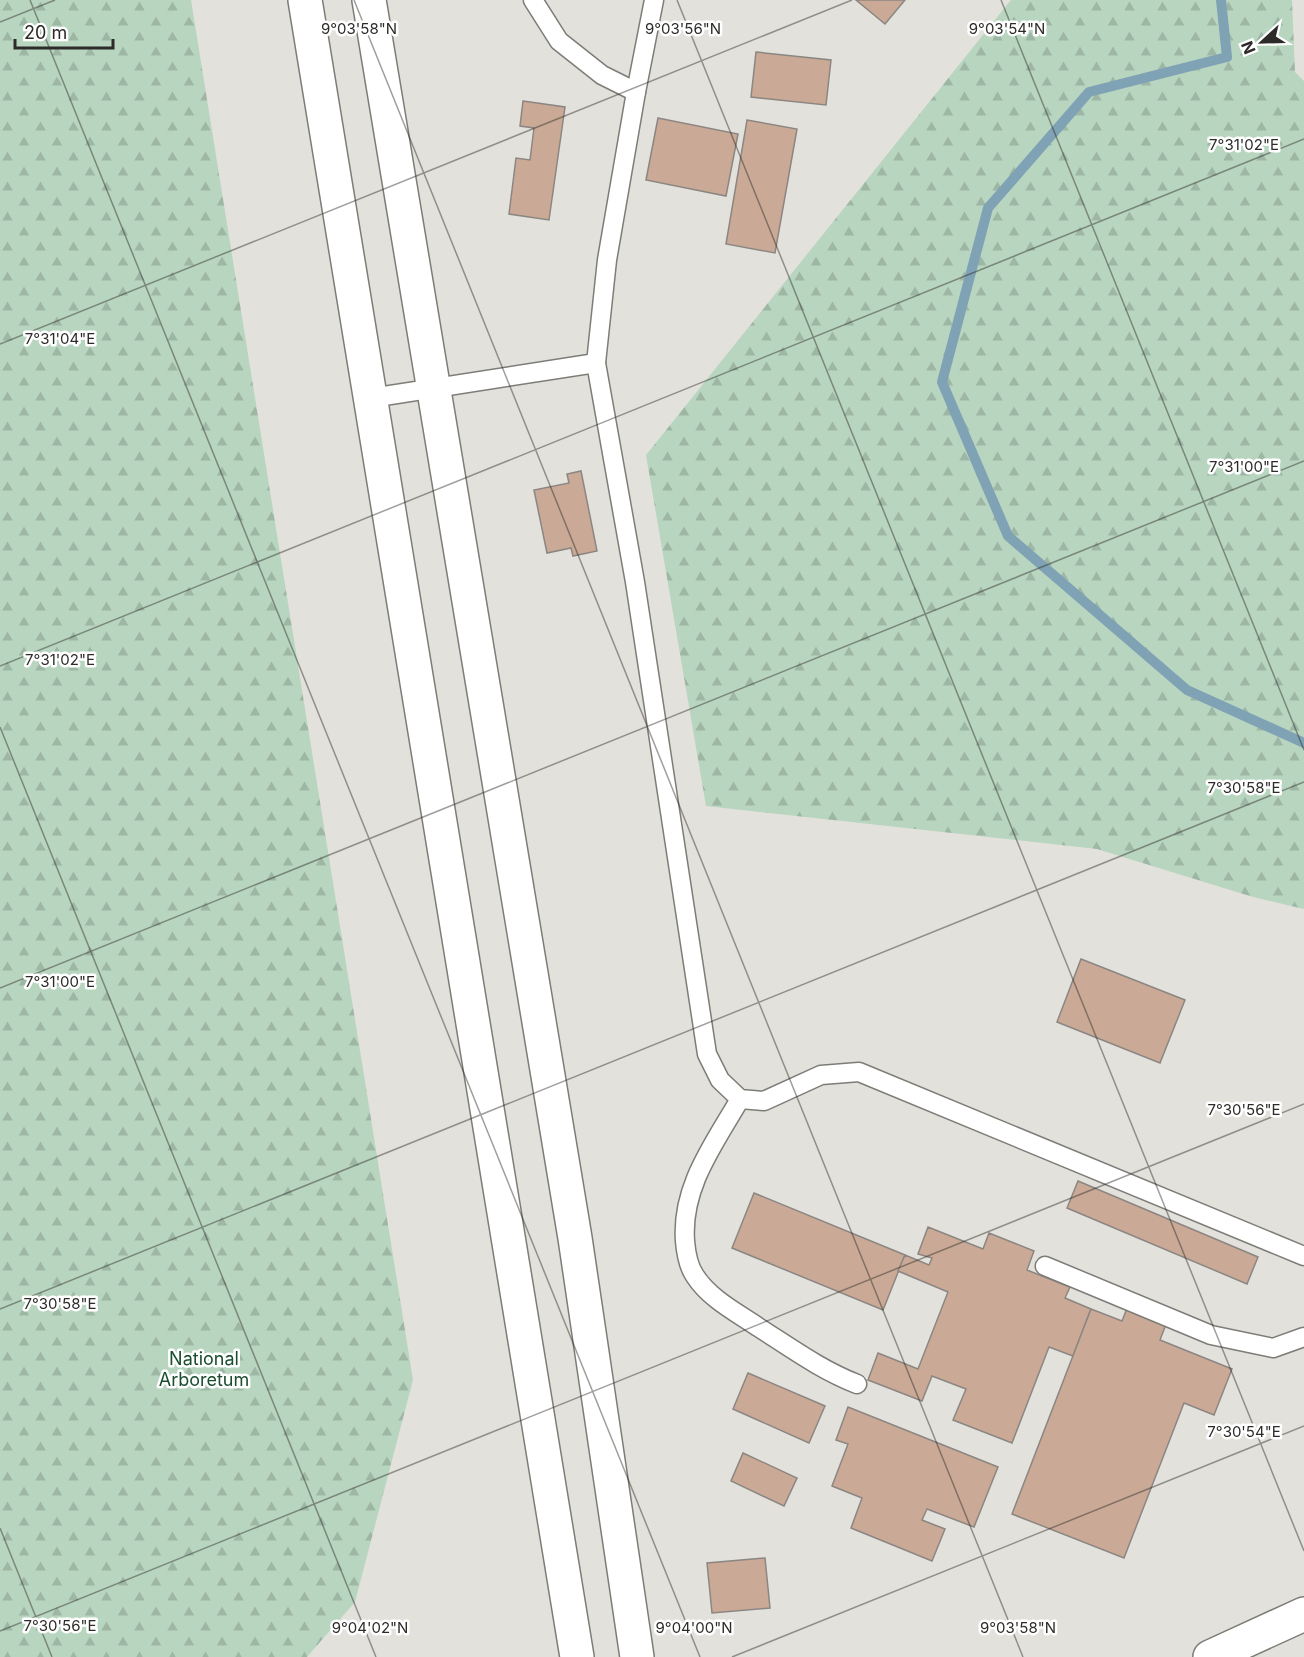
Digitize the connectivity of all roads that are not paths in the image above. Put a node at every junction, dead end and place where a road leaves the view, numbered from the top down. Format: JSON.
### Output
{"nodes":[{"id":1,"x":304,"y":0,"type":"edge"},
{"id":2,"x":369,"y":0,"type":"edge"},
{"id":3,"x":533,"y":0,"type":"edge"},
{"id":4,"x":654,"y":0,"type":"edge"},
{"id":5,"x":636,"y":92,"type":"junction"},
{"id":6,"x":596,"y":363,"type":"junction"},
{"id":7,"x":434,"y":388,"type":"junction"},
{"id":8,"x":371,"y":398,"type":"junction"},
{"id":9,"x":740,"y":1099,"type":"junction"},
{"id":10,"x":1304,"y":1256,"type":"edge"},
{"id":11,"x":1045,"y":1266,"type":"dead end"},
{"id":12,"x":1304,"y":1337,"type":"edge"},
{"id":13,"x":857,"y":1384,"type":"dead end"},
{"id":14,"x":1304,"y":1614,"type":"edge"},
{"id":15,"x":577,"y":1657,"type":"edge"},
{"id":16,"x":637,"y":1657,"type":"edge"},
{"id":17,"x":1210,"y":1657,"type":"edge"}],
"edges":[{"from":1,"to":8,"type":"main road"},
{"from":2,"to":7,"type":"main road"},
{"from":3,"to":5,"type":"lane"},
{"from":4,"to":5,"type":"lane"},
{"from":5,"to":6,"type":"lane"},
{"from":6,"to":7,"type":"lane"},
{"from":6,"to":9,"type":"lane"},
{"from":7,"to":8,"type":"lane"},
{"from":7,"to":16,"type":"main road"},
{"from":8,"to":15,"type":"main road"},
{"from":9,"to":10,"type":"lane"},
{"from":9,"to":13,"type":"lane"},
{"from":11,"to":12,"type":"lane"},
{"from":14,"to":17,"type":"main road"}]}
